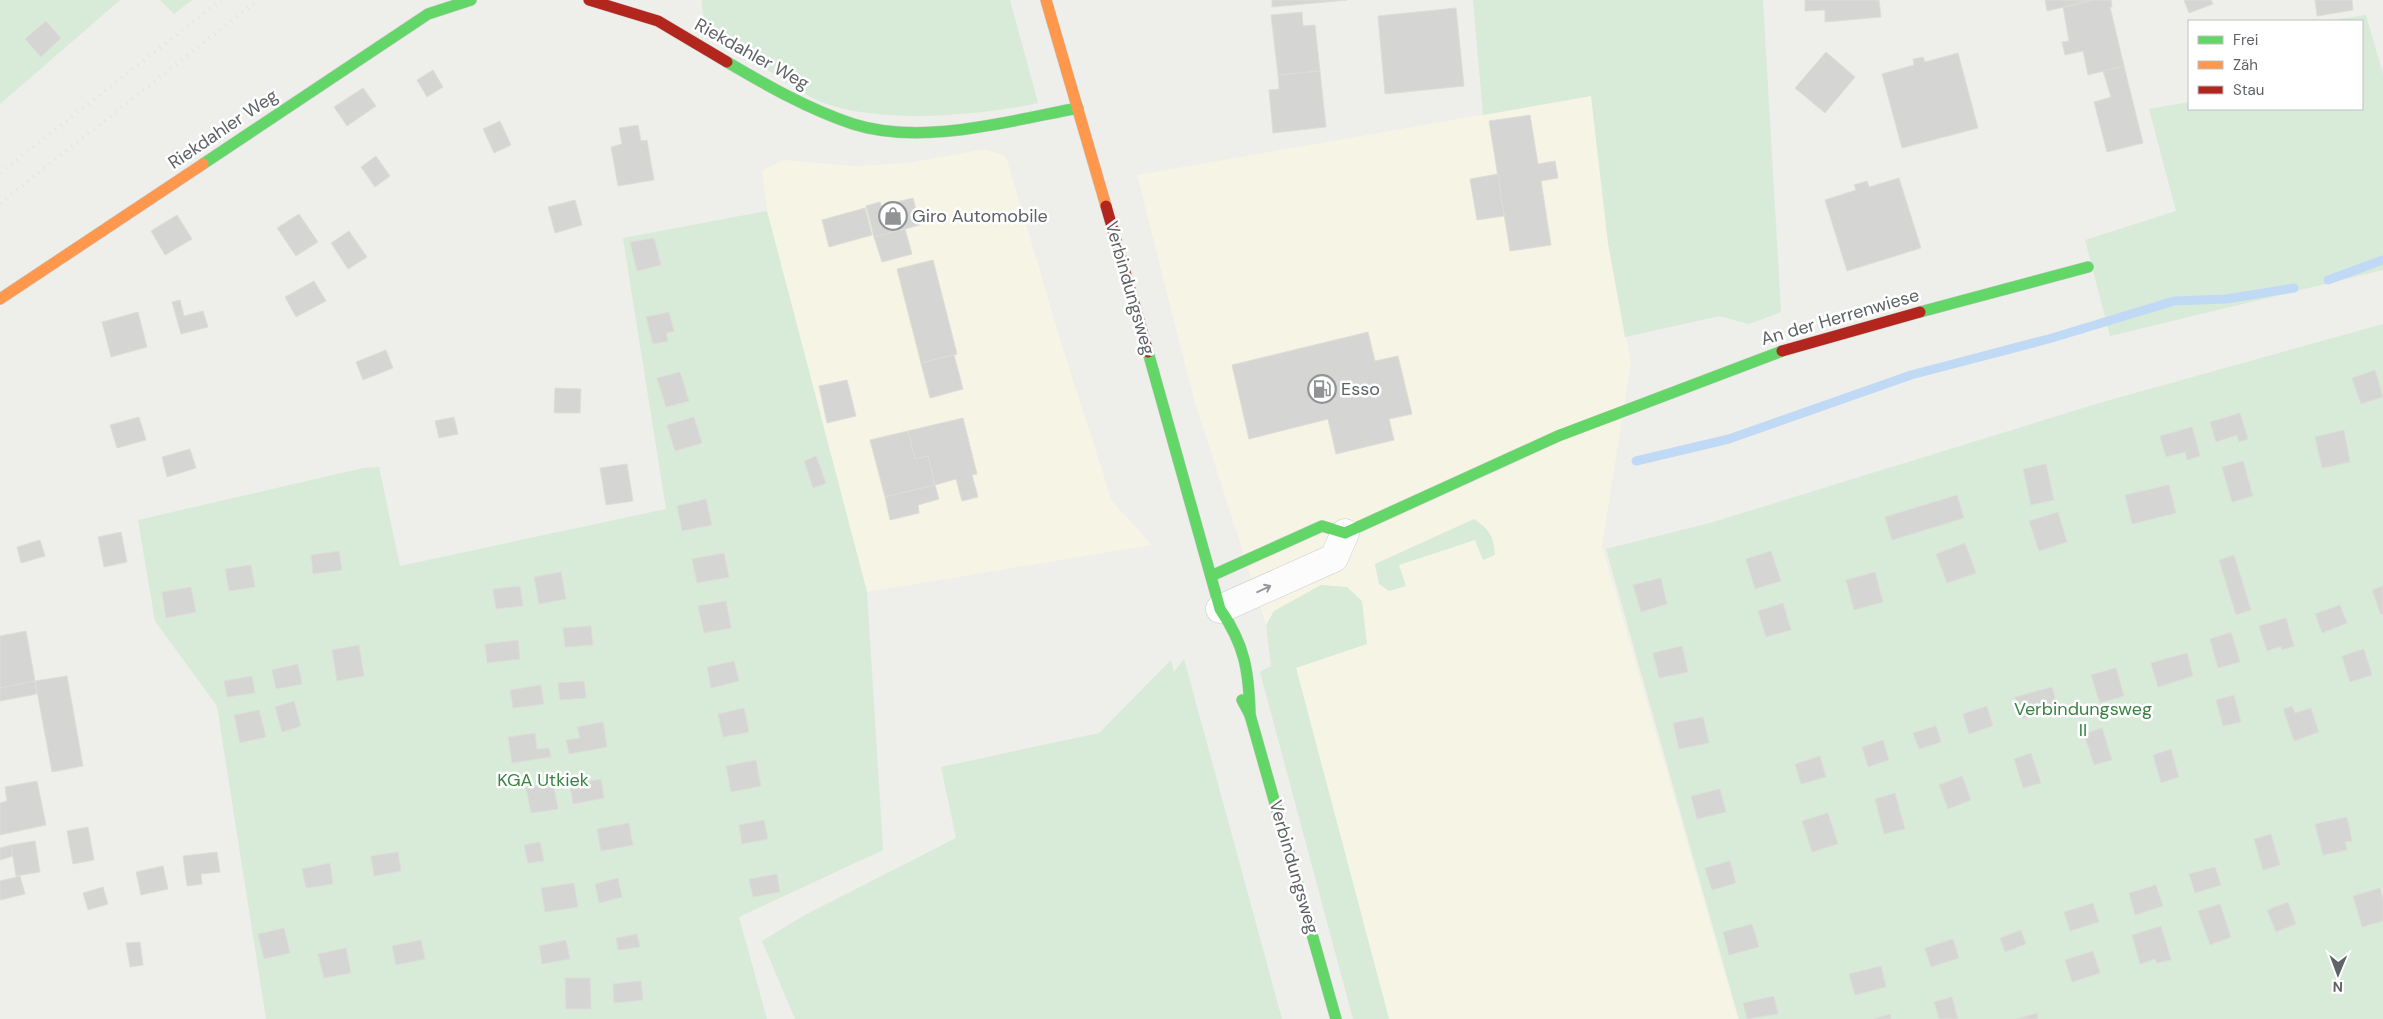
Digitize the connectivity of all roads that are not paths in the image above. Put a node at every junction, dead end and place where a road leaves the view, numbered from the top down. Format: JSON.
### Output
{"nodes":[{"id":1,"x":471,"y":0,"type":"edge"},
{"id":2,"x":589,"y":0,"type":"edge"},
{"id":3,"x":1046,"y":0,"type":"edge"},
{"id":4,"x":1078,"y":108,"type":"junction"},
{"id":5,"x":2088,"y":267,"type":"dead end"},
{"id":6,"x":0,"y":299,"type":"edge"},
{"id":7,"x":1345,"y":533,"type":"junction"},
{"id":8,"x":1211,"y":576,"type":"junction"},
{"id":9,"x":1219,"y":621,"type":"junction"},
{"id":10,"x":1237,"y":692,"type":"dead end"},
{"id":11,"x":1250,"y":715,"type":"junction"},
{"id":12,"x":1336,"y":1019,"type":"edge"}],
"edges":[{"from":1,"to":6,"type":"street","name":"Riekdahler Weg"},
{"from":2,"to":4,"type":"street","name":"Riekdahler Weg"},
{"from":3,"to":4,"type":"street","name":"Verbindungsweg"},
{"from":4,"to":8,"type":"street","name":"Verbindungsweg"},
{"from":5,"to":7,"type":"street","name":"An der Herrenwiese"},
{"from":7,"to":8,"type":"street"},
{"from":9,"to":7,"type":"street","one_way":true},
{"from":8,"to":9,"type":"street","name":"Verbindungsweg"},
{"from":9,"to":11,"type":"street","name":"Verbindungsweg"},
{"from":10,"to":11,"type":"street","name":"Verbindungsweg"},
{"from":11,"to":12,"type":"street","name":"Verbindungsweg"}]}
